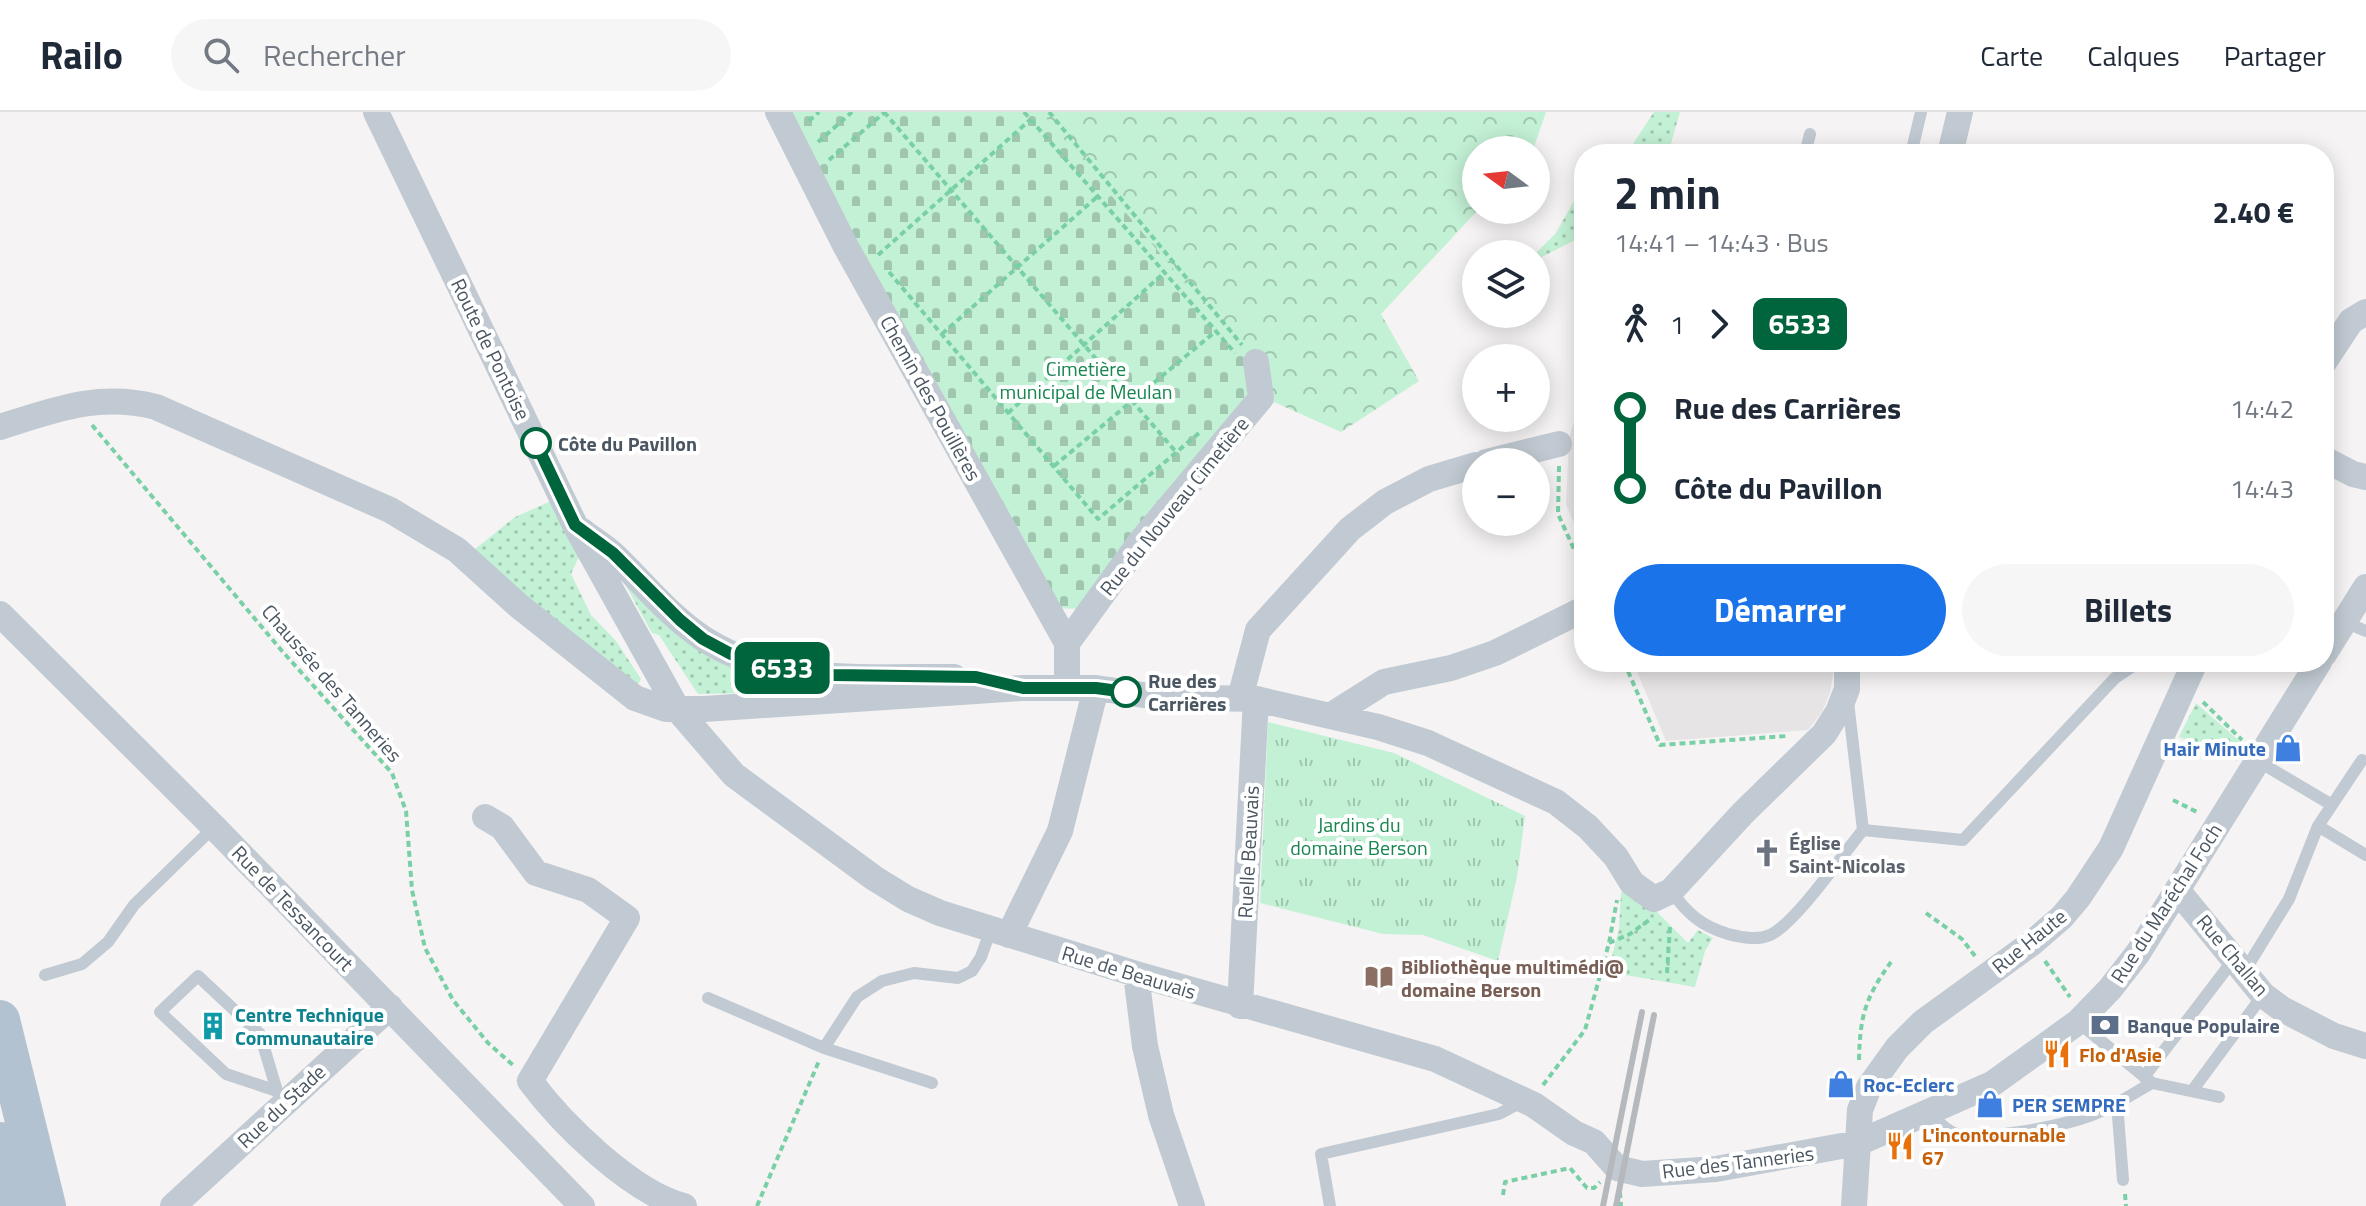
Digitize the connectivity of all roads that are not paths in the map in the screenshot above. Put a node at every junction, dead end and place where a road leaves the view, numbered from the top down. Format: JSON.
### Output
{"nodes":[{"id":1,"x":376,"y":112,"type":"edge"},
{"id":2,"x":778,"y":112,"type":"edge"},
{"id":3,"x":1921,"y":112,"type":"edge"},
{"id":4,"x":1960,"y":112,"type":"edge"},
{"id":5,"x":1810,"y":134,"type":"dead end"},
{"id":6,"x":1808,"y":144,"type":"edge"},
{"id":7,"x":1913,"y":144,"type":"edge"},
{"id":8,"x":1952,"y":144,"type":"edge"},
{"id":9,"x":2366,"y":312,"type":"edge"},
{"id":10,"x":2334,"y":347,"type":"edge"},
{"id":11,"x":1248,"y":360,"type":"road end"},
{"id":12,"x":0,"y":427,"type":"edge"},
{"id":13,"x":1559,"y":444,"type":"road end"},
{"id":14,"x":1543,"y":448,"type":"edge"},
{"id":15,"x":2334,"y":464,"type":"edge"},
{"id":16,"x":1462,"y":469,"type":"edge"},
{"id":17,"x":2366,"y":477,"type":"edge"},
{"id":18,"x":575,"y":525,"type":"junction"},
{"id":19,"x":2366,"y":587,"type":"edge"},
{"id":20,"x":0,"y":614,"type":"edge"},
{"id":21,"x":1574,"y":614,"type":"edge"},
{"id":22,"x":2345,"y":624,"type":"edge"},
{"id":23,"x":1067,"y":643,"type":"junction"},
{"id":24,"x":1847,"y":672,"type":"edge"},
{"id":25,"x":2123,"y":672,"type":"edge"},
{"id":26,"x":2313,"y":672,"type":"edge"},
{"id":27,"x":2191,"y":674,"type":"edge"},
{"id":28,"x":1067,"y":687,"type":"junction"},
{"id":29,"x":1023,"y":688,"type":"junction"},
{"id":30,"x":1096,"y":688,"type":"junction"},
{"id":31,"x":1847,"y":689,"type":"junction"},
{"id":32,"x":1248,"y":699,"type":"junction"},
{"id":33,"x":678,"y":710,"type":"junction"},
{"id":34,"x":1330,"y":716,"type":"junction"},
{"id":35,"x":2258,"y":756,"type":"junction"},
{"id":36,"x":2362,"y":760,"type":"dead end"},
{"id":37,"x":2332,"y":805,"type":"junction"},
{"id":38,"x":485,"y":817,"type":"dead end"},
{"id":39,"x":2318,"y":826,"type":"junction"},
{"id":40,"x":214,"y":827,"type":"junction"},
{"id":41,"x":1863,"y":830,"type":"junction"},
{"id":42,"x":2366,"y":855,"type":"edge"},
{"id":43,"x":2178,"y":891,"type":"junction"},
{"id":44,"x":1663,"y":901,"type":"junction"},
{"id":45,"x":1000,"y":932,"type":"junction"},
{"id":46,"x":2239,"y":965,"type":"junction"},
{"id":47,"x":1136,"y":974,"type":"junction"},
{"id":48,"x":45,"y":975,"type":"dead end"},
{"id":49,"x":2263,"y":995,"type":"junction"},
{"id":50,"x":708,"y":998,"type":"dead end"},
{"id":51,"x":1240,"y":1006,"type":"junction"},
{"id":52,"x":390,"y":1007,"type":"junction"},
{"id":53,"x":2081,"y":1019,"type":"junction"},
{"id":54,"x":0,"y":1020,"type":"edge"},
{"id":55,"x":2334,"y":1036,"type":"junction"},
{"id":56,"x":2366,"y":1046,"type":"edge"},
{"id":57,"x":824,"y":1048,"type":"junction"},
{"id":58,"x":2366,"y":1063,"type":"edge"},
{"id":59,"x":2148,"y":1080,"type":"junction"},
{"id":60,"x":932,"y":1083,"type":"dead end"},
{"id":61,"x":2192,"y":1091,"type":"junction"},
{"id":62,"x":282,"y":1097,"type":"junction"},
{"id":63,"x":2219,"y":1097,"type":"dead end"},
{"id":64,"x":1527,"y":1101,"type":"junction"},
{"id":65,"x":2117,"y":1103,"type":"junction"},
{"id":66,"x":1931,"y":1111,"type":"junction"},
{"id":67,"x":1868,"y":1139,"type":"junction"},
{"id":68,"x":0,"y":1142,"type":"edge"},
{"id":69,"x":1617,"y":1168,"type":"joint"},
{"id":70,"x":2123,"y":1180,"type":"dead end"},
{"id":71,"x":22,"y":1202,"type":"edge"},
{"id":72,"x":173,"y":1206,"type":"edge"},
{"id":73,"x":582,"y":1206,"type":"edge"},
{"id":74,"x":684,"y":1206,"type":"edge"},
{"id":75,"x":1192,"y":1206,"type":"edge"},
{"id":76,"x":1330,"y":1206,"type":"edge"},
{"id":77,"x":1854,"y":1206,"type":"edge"}],
"edges":[{"from":1,"to":18,"type":"street","name":"Route de Pontoise"},
{"from":2,"to":23,"type":"street","name":"Chemin des Pouillères"},
{"from":3,"to":7,"type":"lane"},
{"from":4,"to":8,"type":"street"},
{"from":5,"to":6,"type":"lane"},
{"from":9,"to":10,"type":"street"},
{"from":11,"to":23,"type":"street","name":"Rue du Nouveau Cimetière"},
{"from":12,"to":33,"type":"street"},
{"from":13,"to":14,"type":"street"},
{"from":15,"to":17,"type":"street"},
{"from":16,"to":32,"type":"street","name":"Ruelle Beauvais"},
{"from":18,"to":29,"type":"street"},
{"from":18,"to":33,"type":"street","name":"Route de Pontoise"},
{"from":19,"to":22,"type":"street"},
{"from":20,"to":40,"type":"street","name":"Rue de Tessancourt"},
{"from":21,"to":34,"type":"street"},
{"from":23,"to":28,"type":"street","name":"Chemin des Pouillères"},
{"from":24,"to":31,"type":"street"},
{"from":25,"to":41,"type":"lane"},
{"from":26,"to":35,"type":"street","name":"Rue du Maréchal Foch"},
{"from":27,"to":67,"type":"street","name":"Rue Haute"},
{"from":28,"to":29,"type":"street"},
{"from":28,"to":30,"type":"street"},
{"from":29,"to":33,"type":"street"},
{"from":30,"to":32,"type":"street"},
{"from":30,"to":45,"type":"street"},
{"from":31,"to":41,"type":"lane"},
{"from":31,"to":44,"type":"street"},
{"from":32,"to":34,"type":"street"},
{"from":32,"to":51,"type":"street","name":"Ruelle Beauvais"},
{"from":33,"to":45,"type":"street","name":"Rue de Beauvais"},
{"from":34,"to":44,"type":"street"},
{"from":35,"to":37,"type":"lane"},
{"from":35,"to":43,"type":"street","name":"Rue du Maréchal Foch"},
{"from":36,"to":37,"type":"lane"},
{"from":37,"to":39,"type":"lane"},
{"from":38,"to":74,"type":"street"},
{"from":39,"to":42,"type":"lane"},
{"from":39,"to":46,"type":"lane"},
{"from":40,"to":48,"type":"lane"},
{"from":40,"to":52,"type":"street","name":"Rue de Tessancourt"},
{"from":41,"to":44,"type":"lane"},
{"from":43,"to":46,"type":"street","name":"Rue Challan"},
{"from":43,"to":53,"type":"street","name":"Rue du Maréchal Foch"},
{"from":45,"to":47,"type":"street","name":"Rue de Beauvais"},
{"from":45,"to":57,"type":"lane"},
{"from":46,"to":49,"type":"street","name":"Rue Challan"},
{"from":46,"to":59,"type":"lane"},
{"from":47,"to":51,"type":"street","name":"Rue de Beauvais"},
{"from":47,"to":75,"type":"street"},
{"from":49,"to":55,"type":"street","name":"Rue Challan"},
{"from":49,"to":61,"type":"lane"},
{"from":50,"to":57,"type":"lane"},
{"from":51,"to":64,"type":"street","name":"Rue de Beauvais"},
{"from":52,"to":62,"type":"street","name":"Rue du Stade"},
{"from":52,"to":73,"type":"street","name":"Rue de Tessancourt"},
{"from":53,"to":59,"type":"lane"},
{"from":53,"to":66,"type":"street","name":"Rue du Maréchal Foch"},
{"from":54,"to":71,"type":"main road"},
{"from":55,"to":56,"type":"street","name":"Rue Challan"},
{"from":55,"to":58,"type":"street","name":"Rue Challan"},
{"from":57,"to":60,"type":"lane"},
{"from":59,"to":61,"type":"lane"},
{"from":59,"to":65,"type":"lane"},
{"from":61,"to":63,"type":"lane"},
{"from":62,"to":62,"type":"lane"},
{"from":62,"to":72,"type":"street","name":"Rue du Stade"},
{"from":64,"to":69,"type":"street","name":"Rue de Beauvais"},
{"from":64,"to":76,"type":"lane"},
{"from":65,"to":66,"type":"lane"},
{"from":65,"to":70,"type":"lane"},
{"from":66,"to":67,"type":"street","name":"Rue du Maréchal Foch"},
{"from":67,"to":69,"type":"street","name":"Rue des Tanneries"},
{"from":67,"to":77,"type":"street","name":"Rue Haute"},
{"from":68,"to":71,"type":"main road"}]}
